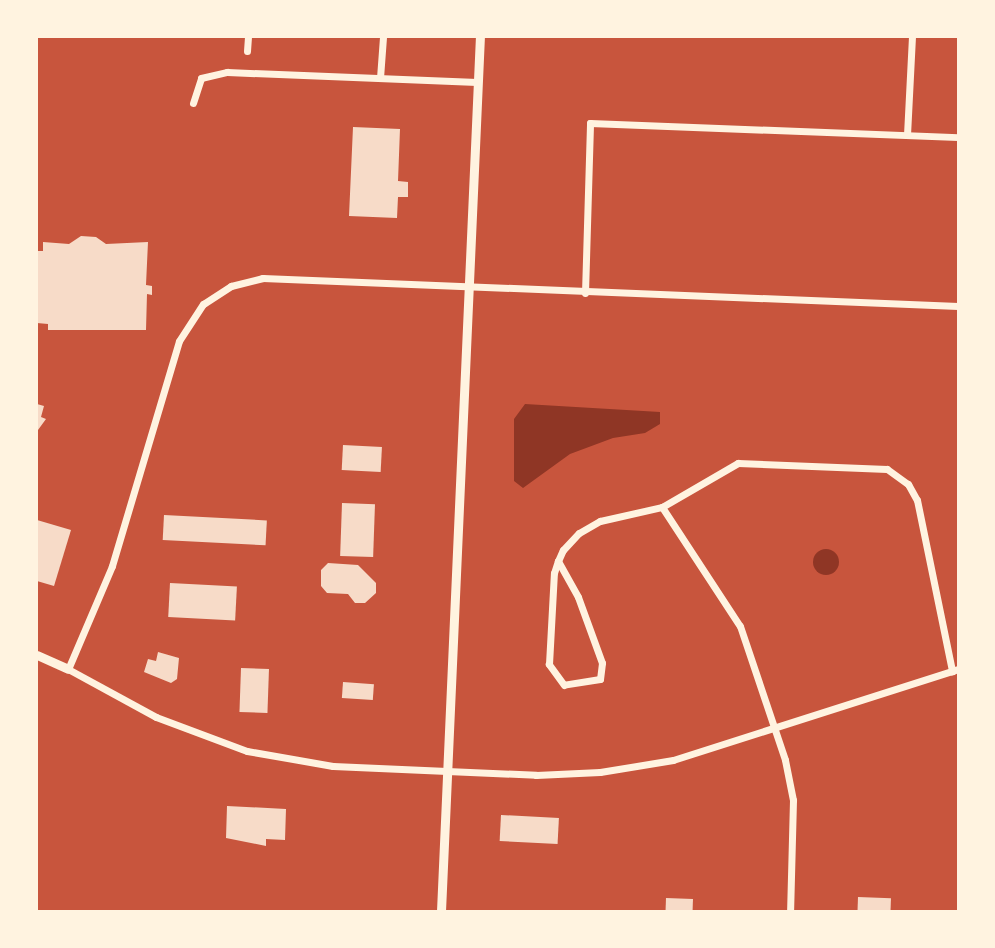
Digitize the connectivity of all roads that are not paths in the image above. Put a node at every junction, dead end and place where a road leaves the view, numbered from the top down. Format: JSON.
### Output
{"nodes":[{"id":1,"x":248,"y":37,"type":"edge"},
{"id":2,"x":383,"y":37,"type":"edge"},
{"id":3,"x":480,"y":37,"type":"edge"},
{"id":4,"x":912,"y":37,"type":"edge"},
{"id":5,"x":247,"y":51,"type":"dead end"},
{"id":6,"x":380,"y":78,"type":"junction"},
{"id":7,"x":477,"y":82,"type":"junction"},
{"id":8,"x":192,"y":103,"type":"dead end"},
{"id":9,"x":907,"y":135,"type":"junction"},
{"id":10,"x":958,"y":137,"type":"edge"},
{"id":11,"x":468,"y":287,"type":"junction"},
{"id":12,"x":584,"y":293,"type":"junction"},
{"id":13,"x":958,"y":306,"type":"edge"},
{"id":14,"x":662,"y":507,"type":"junction"},
{"id":15,"x":558,"y":562,"type":"junction"},
{"id":16,"x":37,"y":655,"type":"edge"},
{"id":17,"x":68,"y":669,"type":"junction"},
{"id":18,"x":955,"y":670,"type":"edge"},
{"id":19,"x":775,"y":729,"type":"junction"},
{"id":20,"x":447,"y":772,"type":"junction"},
{"id":21,"x":441,"y":911,"type":"edge"},
{"id":22,"x":790,"y":911,"type":"edge"}],
"edges":[{"from":1,"to":5,"type":"street"},
{"from":2,"to":6,"type":"street"},
{"from":3,"to":7,"type":"street"},
{"from":4,"to":9,"type":"street"},
{"from":6,"to":7,"type":"street"},
{"from":6,"to":8,"type":"street"},
{"from":7,"to":11,"type":"street"},
{"from":9,"to":10,"type":"street"},
{"from":9,"to":12,"type":"street"},
{"from":11,"to":12,"type":"street"},
{"from":11,"to":17,"type":"street"},
{"from":11,"to":20,"type":"street"},
{"from":12,"to":13,"type":"street"},
{"from":14,"to":15,"type":"street"},
{"from":14,"to":18,"type":"street"},
{"from":14,"to":19,"type":"street"},
{"from":15,"to":15,"type":"street"},
{"from":16,"to":17,"type":"street"},
{"from":17,"to":20,"type":"street"},
{"from":18,"to":19,"type":"street"},
{"from":19,"to":20,"type":"street"},
{"from":19,"to":22,"type":"street"},
{"from":20,"to":21,"type":"street"}]}
